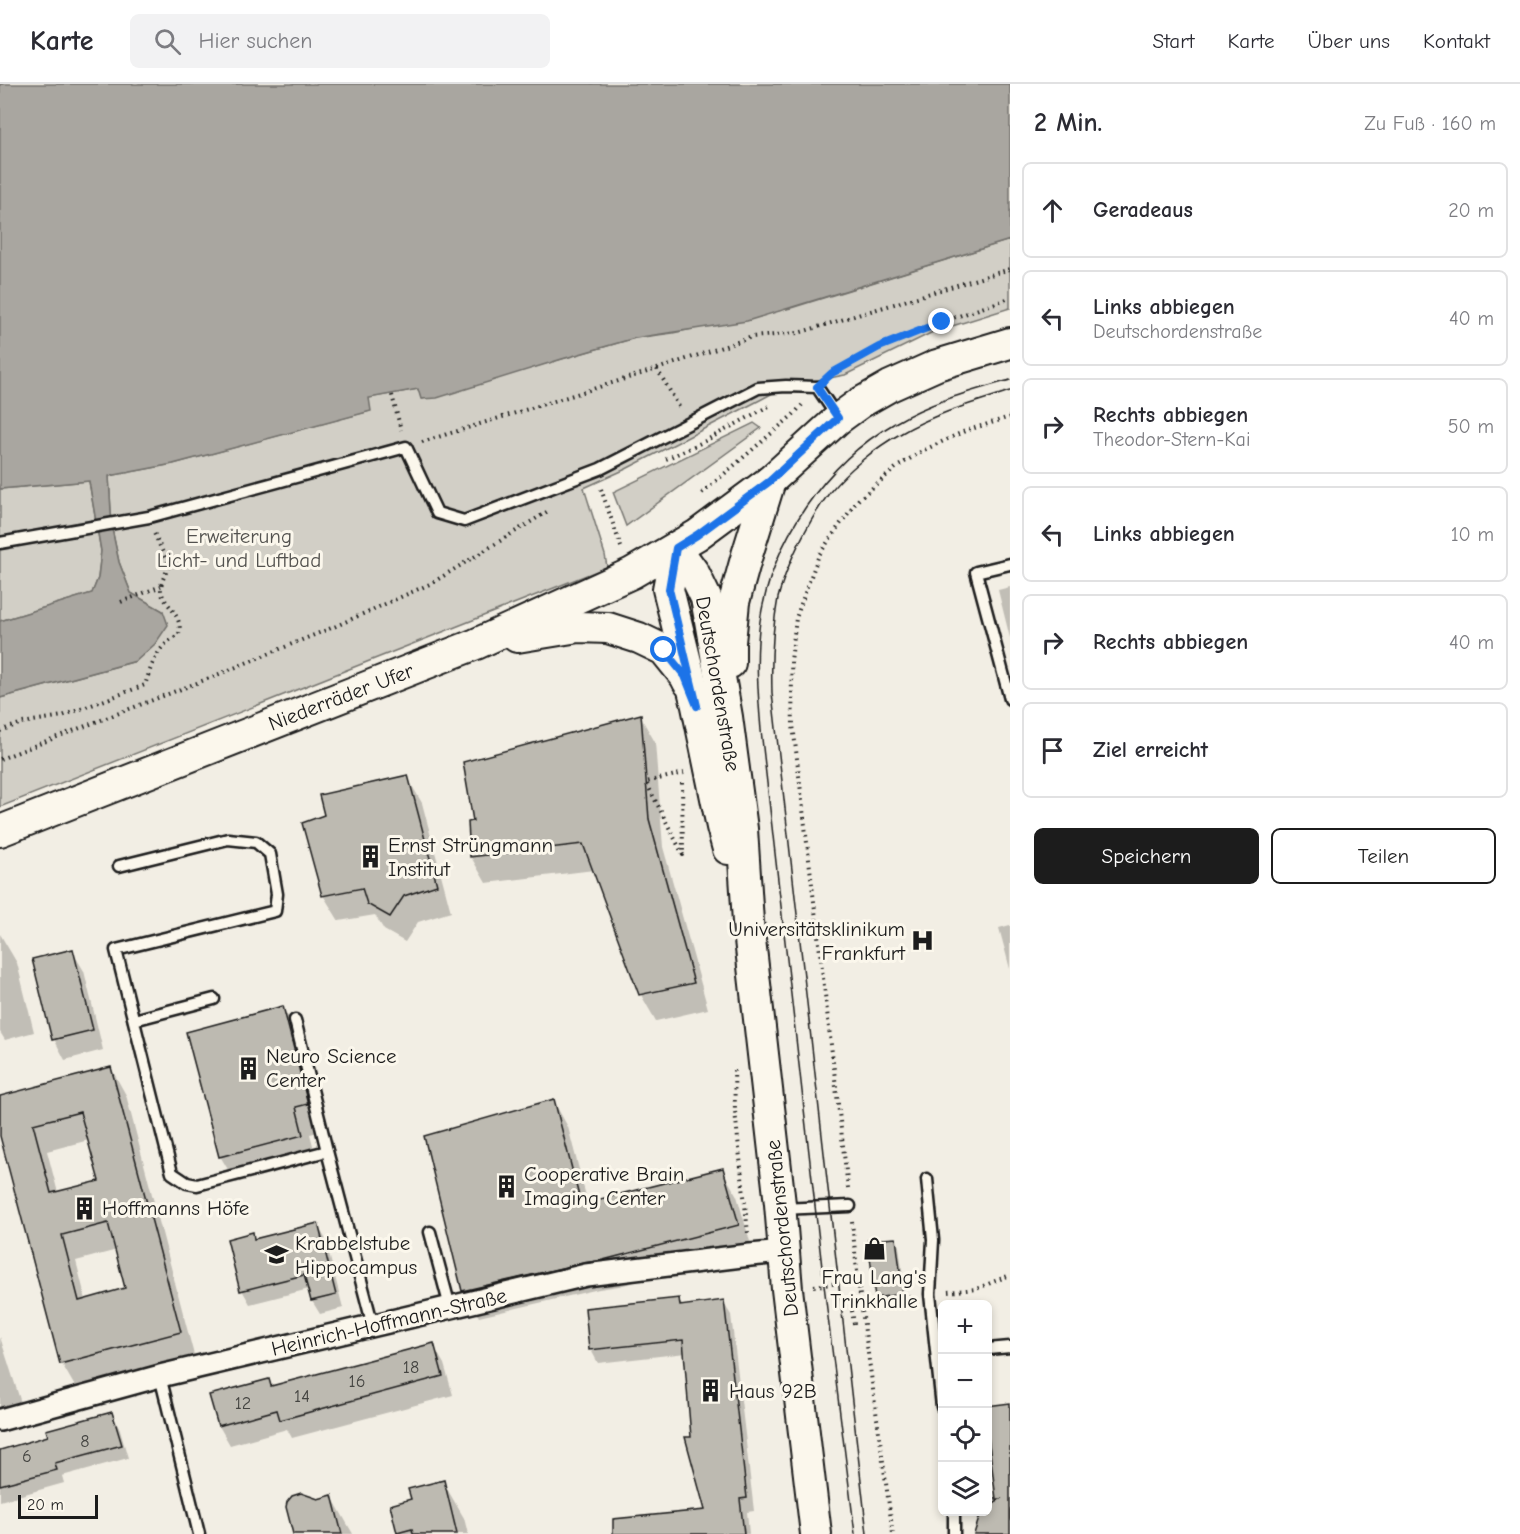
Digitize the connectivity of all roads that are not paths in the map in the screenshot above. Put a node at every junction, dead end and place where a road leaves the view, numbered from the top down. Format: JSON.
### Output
{"nodes":[{"id":1,"x":1010,"y":343,"type":"edge"},
{"id":2,"x":838,"y":418,"type":"junction"},
{"id":3,"x":770,"y":481,"type":"junction"},
{"id":4,"x":0,"y":543,"type":"edge"},
{"id":5,"x":676,"y":548,"type":"junction"},
{"id":6,"x":1010,"y":564,"type":"edge"},
{"id":7,"x":476,"y":644,"type":"junction"},
{"id":8,"x":1010,"y":699,"type":"edge"},
{"id":9,"x":697,"y":706,"type":"junction"},
{"id":10,"x":727,"y":717,"type":"junction"},
{"id":11,"x":0,"y":831,"type":"edge"},
{"id":12,"x":119,"y":866,"type":"dead end"},
{"id":13,"x":748,"y":922,"type":"junction"},
{"id":14,"x":214,"y":999,"type":"dead end"},
{"id":15,"x":134,"y":1020,"type":"junction"},
{"id":16,"x":295,"y":1020,"type":"dead end"},
{"id":17,"x":327,"y":1151,"type":"junction"},
{"id":18,"x":927,"y":1179,"type":"dead end"},
{"id":19,"x":850,"y":1206,"type":"road end"},
{"id":20,"x":781,"y":1209,"type":"junction"},
{"id":21,"x":430,"y":1232,"type":"dead end"},
{"id":22,"x":784,"y":1252,"type":"junction"},
{"id":23,"x":450,"y":1307,"type":"junction"},
{"id":24,"x":373,"y":1326,"type":"junction"},
{"id":25,"x":1010,"y":1347,"type":"edge"},
{"id":26,"x":992,"y":1349,"type":"edge"},
{"id":27,"x":940,"y":1354,"type":"edge"},
{"id":28,"x":160,"y":1376,"type":"junction"},
{"id":29,"x":0,"y":1420,"type":"edge"},
{"id":30,"x":954,"y":1516,"type":"edge"},
{"id":31,"x":199,"y":1534,"type":"edge"},
{"id":32,"x":816,"y":1534,"type":"edge"},
{"id":33,"x":954,"y":1534,"type":"edge"}],
"edges":[{"from":1,"to":2,"type":"main road","name":"Niederräder Ufer"},
{"from":2,"to":3,"type":"main road","name":"Niederräder Ufer"},
{"from":2,"to":4,"type":"lane"},
{"from":3,"to":5,"type":"main road","name":"Niederräder Ufer"},
{"from":3,"to":10,"type":"main road"},
{"from":5,"to":7,"type":"main road","name":"Niederräder Ufer"},
{"from":5,"to":9,"type":"main road","name":"Deutschordenstraße"},
{"from":5,"to":10,"type":"main road","name":"Deutschordenstraße"},
{"from":6,"to":8,"type":"lane"},
{"from":7,"to":9,"type":"main road"},
{"from":7,"to":11,"type":"main road","name":"Niederräder Ufer"},
{"from":9,"to":13,"type":"main road","name":"Deutschordenstraße"},
{"from":10,"to":13,"type":"main road","name":"Deutschordenstraße"},
{"from":12,"to":15,"type":"lane"},
{"from":13,"to":20,"type":"main road","name":"Deutschordenstraße"},
{"from":14,"to":15,"type":"lane"},
{"from":15,"to":17,"type":"lane"},
{"from":16,"to":17,"type":"lane"},
{"from":17,"to":24,"type":"lane"},
{"from":18,"to":27,"type":"lane"},
{"from":19,"to":20,"type":"lane"},
{"from":20,"to":22,"type":"main road","name":"Deutschordenstraße"},
{"from":21,"to":23,"type":"lane"},
{"from":22,"to":23,"type":"street","name":"Heinrich-Hoffmann-Straße"},
{"from":22,"to":32,"type":"main road","name":"Deutschordenstraße"},
{"from":23,"to":24,"type":"street","name":"Heinrich-Hoffmann-Straße"},
{"from":24,"to":28,"type":"street","name":"Heinrich-Hoffmann-Straße"},
{"from":25,"to":26,"type":"lane"},
{"from":28,"to":29,"type":"street","name":"Heinrich-Hoffmann-Straße"},
{"from":28,"to":31,"type":"lane"},
{"from":30,"to":33,"type":"lane"}]}
